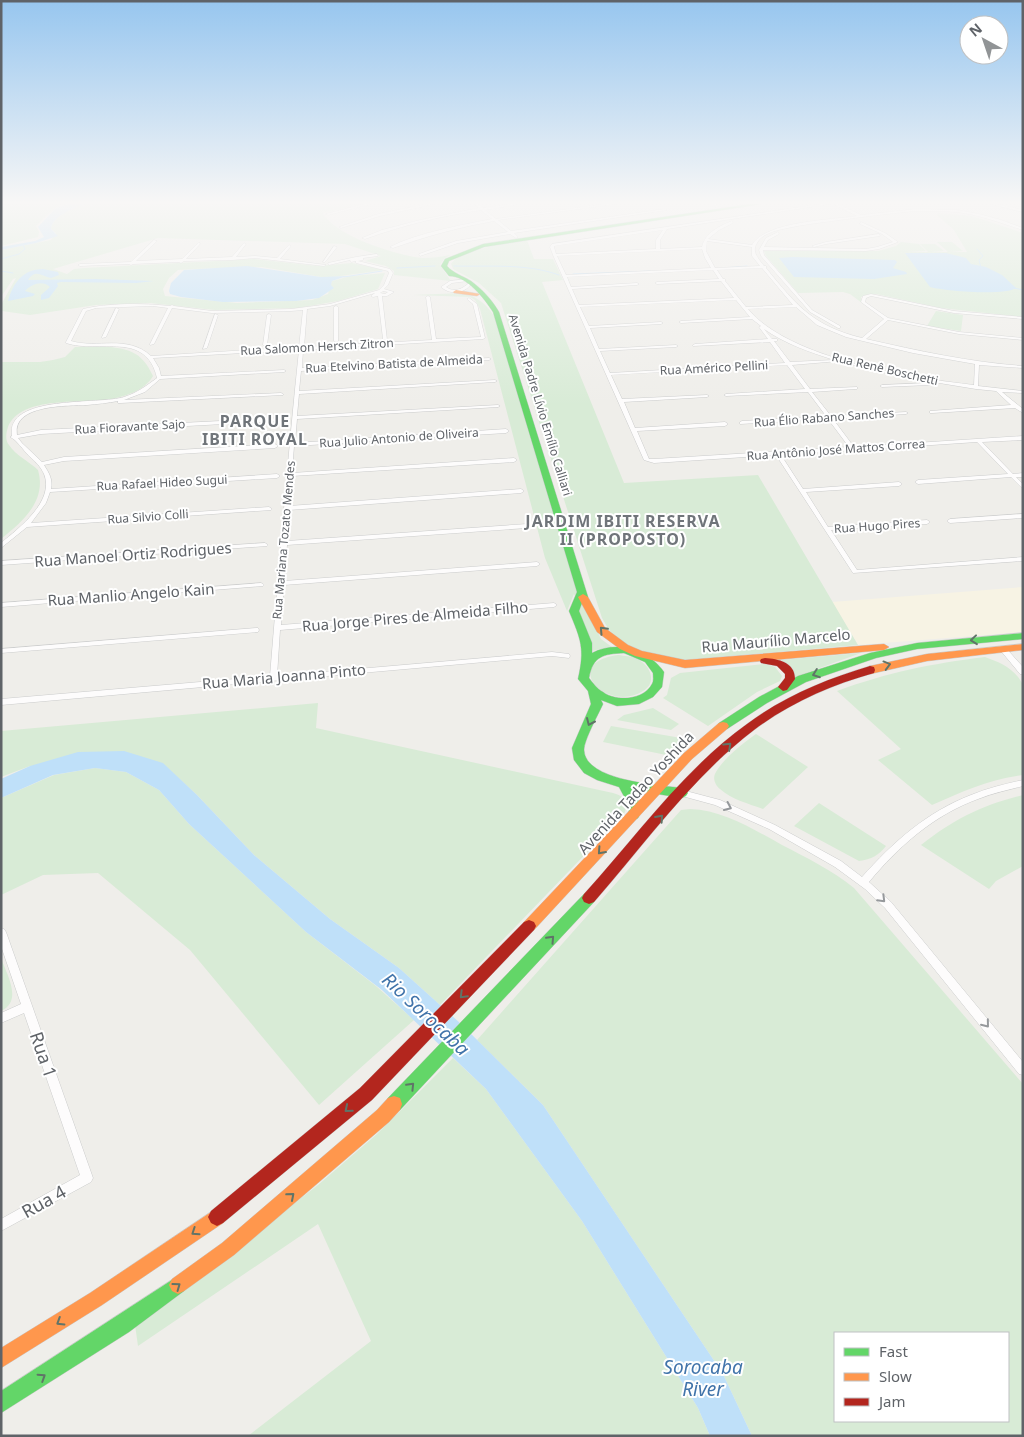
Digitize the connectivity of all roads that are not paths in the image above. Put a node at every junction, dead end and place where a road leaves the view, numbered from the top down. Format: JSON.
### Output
{"nodes":[{"id":1,"x":390,"y":271,"type":"edge"},
{"id":2,"x":449,"y":271,"type":"edge"},
{"id":3,"x":563,"y":271,"type":"edge"},
{"id":4,"x":638,"y":271,"type":"edge"},
{"id":5,"x":717,"y":271,"type":"edge"},
{"id":6,"x":767,"y":271,"type":"edge"},
{"id":7,"x":770,"y":271,"type":"edge"},
{"id":8,"x":775,"y":271,"type":"edge"},
{"id":9,"x":564,"y":274,"type":"junction"},
{"id":10,"x":724,"y":280,"type":"junction"},
{"id":11,"x":785,"y":282,"type":"junction"},
{"id":12,"x":657,"y":283,"type":"dead end"},
{"id":13,"x":637,"y":284,"type":"dead end"},
{"id":14,"x":386,"y":285,"type":"junction"},
{"id":15,"x":462,"y":285,"type":"junction"},
{"id":16,"x":570,"y":288,"type":"junction"},
{"id":17,"x":381,"y":293,"type":"junction"},
{"id":18,"x":428,"y":297,"type":"dead end"},
{"id":19,"x":366,"y":298,"type":"junction"},
{"id":20,"x":738,"y":299,"type":"junction"},
{"id":21,"x":382,"y":301,"type":"junction"},
{"id":22,"x":578,"y":306,"type":"junction"},
{"id":23,"x":797,"y":306,"type":"junction"},
{"id":24,"x":336,"y":307,"type":"junction"},
{"id":25,"x":170,"y":308,"type":"junction"},
{"id":26,"x":745,"y":308,"type":"junction"},
{"id":27,"x":117,"y":309,"type":"junction"},
{"id":28,"x":304,"y":311,"type":"junction"},
{"id":29,"x":216,"y":315,"type":"junction"},
{"id":30,"x":269,"y":315,"type":"junction"},
{"id":31,"x":81,"y":316,"type":"junction"},
{"id":32,"x":753,"y":318,"type":"junction"},
{"id":33,"x":1023,"y":318,"type":"edge"},
{"id":34,"x":887,"y":319,"type":"junction"},
{"id":35,"x":681,"y":322,"type":"dead end"},
{"id":36,"x":661,"y":323,"type":"dead end"},
{"id":37,"x":758,"y":324,"type":"junction"},
{"id":38,"x":588,"y":327,"type":"junction"},
{"id":39,"x":104,"y":337,"type":"dead end"},
{"id":40,"x":865,"y":338,"type":"junction"},
{"id":41,"x":385,"y":339,"type":"dead end"},
{"id":42,"x":1023,"y":339,"type":"edge"},
{"id":43,"x":785,"y":340,"type":"junction"},
{"id":44,"x":336,"y":341,"type":"dead end"},
{"id":45,"x":434,"y":341,"type":"junction"},
{"id":46,"x":771,"y":341,"type":"junction"},
{"id":47,"x":152,"y":344,"type":"dead end"},
{"id":48,"x":888,"y":344,"type":"junction"},
{"id":49,"x":265,"y":345,"type":"dead end"},
{"id":50,"x":695,"y":345,"type":"dead end"},
{"id":51,"x":676,"y":346,"type":"dead end"},
{"id":52,"x":205,"y":348,"type":"dead end"},
{"id":53,"x":300,"y":348,"type":"junction"},
{"id":54,"x":598,"y":350,"type":"junction"},
{"id":55,"x":827,"y":356,"type":"junction"},
{"id":56,"x":151,"y":357,"type":"junction"},
{"id":57,"x":489,"y":359,"type":"dead end"},
{"id":58,"x":844,"y":361,"type":"junction"},
{"id":59,"x":820,"y":362,"type":"junction"},
{"id":60,"x":977,"y":362,"type":"junction"},
{"id":61,"x":1023,"y":363,"type":"edge"},
{"id":62,"x":789,"y":364,"type":"junction"},
{"id":63,"x":1023,"y":367,"type":"edge"},
{"id":64,"x":298,"y":370,"type":"junction"},
{"id":65,"x":284,"y":371,"type":"dead end"},
{"id":66,"x":609,"y":374,"type":"junction"},
{"id":67,"x":912,"y":377,"type":"junction"},
{"id":68,"x":159,"y":378,"type":"junction"},
{"id":69,"x":495,"y":381,"type":"dead end"},
{"id":70,"x":935,"y":381,"type":"junction"},
{"id":71,"x":909,"y":385,"type":"junction"},
{"id":72,"x":882,"y":386,"type":"dead end"},
{"id":73,"x":855,"y":388,"type":"dead end"},
{"id":74,"x":976,"y":388,"type":"junction"},
{"id":75,"x":809,"y":390,"type":"junction"},
{"id":76,"x":998,"y":391,"type":"junction"},
{"id":77,"x":1023,"y":392,"type":"edge"},
{"id":78,"x":140,"y":393,"type":"junction"},
{"id":79,"x":296,"y":393,"type":"junction"},
{"id":80,"x":281,"y":394,"type":"dead end"},
{"id":81,"x":726,"y":395,"type":"dead end"},
{"id":82,"x":707,"y":396,"type":"dead end"},
{"id":83,"x":146,"y":401,"type":"junction"},
{"id":84,"x":621,"y":401,"type":"junction"},
{"id":85,"x":106,"y":403,"type":"junction"},
{"id":86,"x":498,"y":406,"type":"dead end"},
{"id":87,"x":1016,"y":406,"type":"junction"},
{"id":88,"x":932,"y":412,"type":"dead end"},
{"id":89,"x":1023,"y":412,"type":"edge"},
{"id":90,"x":906,"y":413,"type":"dead end"},
{"id":91,"x":294,"y":418,"type":"junction"},
{"id":92,"x":830,"y":418,"type":"junction"},
{"id":93,"x":278,"y":419,"type":"dead end"},
{"id":94,"x":742,"y":423,"type":"dead end"},
{"id":95,"x":725,"y":424,"type":"dead end"},
{"id":96,"x":634,"y":430,"type":"junction"},
{"id":97,"x":506,"y":431,"type":"dead end"},
{"id":98,"x":13,"y":437,"type":"junction"},
{"id":99,"x":1023,"y":438,"type":"edge"},
{"id":100,"x":978,"y":441,"type":"junction"},
{"id":101,"x":292,"y":445,"type":"junction"},
{"id":102,"x":275,"y":446,"type":"dead end"},
{"id":103,"x":853,"y":449,"type":"junction"},
{"id":104,"x":777,"y":453,"type":"junction"},
{"id":105,"x":514,"y":460,"type":"dead end"},
{"id":106,"x":41,"y":464,"type":"junction"},
{"id":107,"x":289,"y":475,"type":"junction"},
{"id":108,"x":1023,"y":475,"type":"edge"},
{"id":109,"x":277,"y":476,"type":"dead end"},
{"id":110,"x":1012,"y":476,"type":"junction"},
{"id":111,"x":918,"y":482,"type":"dead end"},
{"id":112,"x":898,"y":484,"type":"dead end"},
{"id":113,"x":1023,"y":487,"type":"edge"},
{"id":114,"x":47,"y":491,"type":"junction"},
{"id":115,"x":521,"y":491,"type":"dead end"},
{"id":116,"x":801,"y":491,"type":"junction"},
{"id":117,"x":287,"y":508,"type":"junction"},
{"id":118,"x":269,"y":509,"type":"dead end"},
{"id":119,"x":1023,"y":516,"type":"edge"},
{"id":120,"x":950,"y":521,"type":"dead end"},
{"id":121,"x":927,"y":522,"type":"dead end"},
{"id":122,"x":26,"y":525,"type":"junction"},
{"id":123,"x":527,"y":526,"type":"dead end"},
{"id":124,"x":826,"y":530,"type":"junction"},
{"id":125,"x":284,"y":543,"type":"junction"},
{"id":126,"x":265,"y":545,"type":"dead end"},
{"id":127,"x":1,"y":546,"type":"edge"},
{"id":128,"x":1023,"y":559,"type":"edge"},
{"id":129,"x":1,"y":563,"type":"edge"},
{"id":130,"x":538,"y":564,"type":"dead end"},
{"id":131,"x":281,"y":584,"type":"junction"},
{"id":132,"x":261,"y":585,"type":"dead end"},
{"id":133,"x":581,"y":593,"type":"junction"},
{"id":134,"x":1,"y":605,"type":"edge"},
{"id":135,"x":554,"y":605,"type":"dead end"},
{"id":136,"x":276,"y":628,"type":"junction"},
{"id":137,"x":256,"y":630,"type":"dead end"},
{"id":138,"x":1023,"y":636,"type":"edge"},
{"id":139,"x":918,"y":646,"type":"junction"},
{"id":140,"x":1023,"y":647,"type":"edge"},
{"id":141,"x":1003,"y":649,"type":"junction"},
{"id":142,"x":1,"y":651,"type":"edge"},
{"id":143,"x":638,"y":654,"type":"junction"},
{"id":144,"x":567,"y":656,"type":"dead end"},
{"id":145,"x":585,"y":665,"type":"junction"},
{"id":146,"x":1023,"y":672,"type":"edge"},
{"id":147,"x":273,"y":678,"type":"junction"},
{"id":148,"x":660,"y":679,"type":"junction"},
{"id":149,"x":780,"y":691,"type":"junction"},
{"id":150,"x":593,"y":692,"type":"junction"},
{"id":151,"x":1,"y":702,"type":"edge"},
{"id":152,"x":624,"y":783,"type":"junction"},
{"id":153,"x":1023,"y":783,"type":"edge"},
{"id":154,"x":656,"y":790,"type":"junction"},
{"id":155,"x":682,"y":793,"type":"junction"},
{"id":156,"x":634,"y":815,"type":"junction"},
{"id":157,"x":863,"y":882,"type":"junction"},
{"id":158,"x":1,"y":932,"type":"edge"},
{"id":159,"x":26,"y":1007,"type":"junction"},
{"id":160,"x":1,"y":1018,"type":"edge"},
{"id":161,"x":1023,"y":1070,"type":"edge"},
{"id":162,"x":87,"y":1178,"type":"joint"},
{"id":163,"x":1,"y":1225,"type":"edge"},
{"id":164,"x":1,"y":1359,"type":"edge"},
{"id":165,"x":1,"y":1403,"type":"edge"}],
"edges":[{"from":1,"to":14,"type":"street"},
{"from":2,"to":15,"type":"street"},
{"from":3,"to":9,"type":"street"},
{"from":4,"to":9,"type":"street"},
{"from":5,"to":10,"type":"street","name":"Rua Renê Boschetti"},
{"from":6,"to":23,"type":"street"},
{"from":7,"to":11,"type":"street"},
{"from":8,"to":11,"type":"street"},
{"from":9,"to":16,"type":"street"},
{"from":10,"to":12,"type":"street"},
{"from":10,"to":20,"type":"street","name":"Rua Renê Boschetti"},
{"from":11,"to":40,"type":"street"},
{"from":13,"to":16,"type":"street"},
{"from":14,"to":17,"type":"street"},
{"from":14,"to":17,"type":"street"},
{"from":15,"to":45,"type":"street","name":"Rua Salomon Hersch Zitron"},
{"from":15,"to":133,"type":"street","name":"Avenida Padre Lívio Emílio Calliari"},
{"from":16,"to":22,"type":"street"},
{"from":17,"to":19,"type":"street"},
{"from":17,"to":21,"type":"street"},
{"from":17,"to":28,"type":"street"},
{"from":18,"to":45,"type":"street"},
{"from":19,"to":21,"type":"street"},
{"from":19,"to":24,"type":"street"},
{"from":20,"to":22,"type":"street"},
{"from":20,"to":26,"type":"street","name":"Rua Renê Boschetti"},
{"from":21,"to":41,"type":"street"},
{"from":22,"to":38,"type":"street"},
{"from":23,"to":26,"type":"street"},
{"from":23,"to":40,"type":"street"},
{"from":24,"to":28,"type":"street"},
{"from":24,"to":44,"type":"street"},
{"from":25,"to":27,"type":"street"},
{"from":25,"to":28,"type":"street"},
{"from":25,"to":29,"type":"street"},
{"from":25,"to":31,"type":"street"},
{"from":25,"to":47,"type":"street"},
{"from":26,"to":32,"type":"street","name":"Rua Renê Boschetti"},
{"from":27,"to":31,"type":"street"},
{"from":27,"to":39,"type":"street"},
{"from":28,"to":30,"type":"street"},
{"from":28,"to":53,"type":"street","name":"Rua Mariana Tozato Mendes"},
{"from":29,"to":30,"type":"street"},
{"from":29,"to":52,"type":"street"},
{"from":30,"to":49,"type":"street"},
{"from":31,"to":56,"type":"street"},
{"from":32,"to":35,"type":"street"},
{"from":32,"to":37,"type":"street","name":"Rua Renê Boschetti"},
{"from":33,"to":34,"type":"street"},
{"from":34,"to":40,"type":"street"},
{"from":34,"to":42,"type":"street"},
{"from":36,"to":38,"type":"street"},
{"from":37,"to":43,"type":"street","name":"Rua Renê Boschetti"},
{"from":37,"to":46,"type":"street"},
{"from":38,"to":54,"type":"street"},
{"from":40,"to":48,"type":"street"},
{"from":43,"to":46,"type":"street"},
{"from":43,"to":55,"type":"street","name":"Rua Renê Boschetti"},
{"from":45,"to":53,"type":"street","name":"Rua Salomon Hersch Zitron"},
{"from":46,"to":50,"type":"street"},
{"from":46,"to":62,"type":"street"},
{"from":48,"to":60,"type":"street"},
{"from":48,"to":61,"type":"street"},
{"from":51,"to":54,"type":"street"},
{"from":53,"to":56,"type":"street","name":"Rua Salomon Hersch Zitron"},
{"from":53,"to":64,"type":"street","name":"Rua Mariana Tozato Mendes"},
{"from":54,"to":66,"type":"street"},
{"from":55,"to":58,"type":"street","name":"Rua Renê Boschetti"},
{"from":55,"to":59,"type":"street"},
{"from":56,"to":68,"type":"street"},
{"from":57,"to":64,"type":"street","name":"Rua Etelvino Batista de Almeida"},
{"from":58,"to":59,"type":"street","name":"Rua Américo Pellini"},
{"from":58,"to":67,"type":"street","name":"Rua Renê Boschetti"},
{"from":59,"to":62,"type":"street","name":"Rua Américo Pellini"},
{"from":60,"to":63,"type":"street"},
{"from":60,"to":74,"type":"street"},
{"from":62,"to":66,"type":"street","name":"Rua Américo Pellini"},
{"from":62,"to":75,"type":"street"},
{"from":64,"to":79,"type":"street","name":"Rua Mariana Tozato Mendes"},
{"from":65,"to":68,"type":"street","name":"Rua Etelvino Batista de Almeida"},
{"from":66,"to":84,"type":"street"},
{"from":67,"to":70,"type":"street","name":"Rua Renê Boschetti"},
{"from":67,"to":71,"type":"street"},
{"from":68,"to":78,"type":"street"},
{"from":69,"to":79,"type":"street"},
{"from":70,"to":71,"type":"street"},
{"from":70,"to":74,"type":"street","name":"Rua Renê Boschetti"},
{"from":71,"to":72,"type":"street"},
{"from":73,"to":75,"type":"street"},
{"from":74,"to":76,"type":"street","name":"Rua Renê Boschetti"},
{"from":75,"to":81,"type":"street"},
{"from":75,"to":92,"type":"street"},
{"from":76,"to":77,"type":"street","name":"Rua Renê Boschetti"},
{"from":76,"to":87,"type":"street"},
{"from":78,"to":83,"type":"street"},
{"from":78,"to":85,"type":"street"},
{"from":79,"to":91,"type":"street","name":"Rua Mariana Tozato Mendes"},
{"from":80,"to":83,"type":"street"},
{"from":82,"to":84,"type":"street"},
{"from":83,"to":85,"type":"street"},
{"from":84,"to":96,"type":"street"},
{"from":85,"to":98,"type":"street"},
{"from":86,"to":91,"type":"street"},
{"from":87,"to":88,"type":"street"},
{"from":87,"to":89,"type":"street"},
{"from":90,"to":92,"type":"street","name":"Rua Élio Rabano Sanches"},
{"from":91,"to":101,"type":"street","name":"Rua Mariana Tozato Mendes"},
{"from":92,"to":94,"type":"street","name":"Rua Élio Rabano Sanches"},
{"from":92,"to":103,"type":"street"},
{"from":93,"to":98,"type":"street","name":"Rua Fioravante Sajo"},
{"from":95,"to":96,"type":"street"},
{"from":96,"to":104,"type":"street","name":"Rua Antônio José Mattos Correa"},
{"from":97,"to":101,"type":"street","name":"Rua Julio Antonio de Oliveira"},
{"from":98,"to":106,"type":"street"},
{"from":99,"to":100,"type":"street","name":"Rua Antônio José Mattos Correa"},
{"from":100,"to":103,"type":"street","name":"Rua Antônio José Mattos Correa"},
{"from":100,"to":110,"type":"street"},
{"from":101,"to":107,"type":"street","name":"Rua Mariana Tozato Mendes"},
{"from":102,"to":106,"type":"street"},
{"from":103,"to":104,"type":"street","name":"Rua Antônio José Mattos Correa"},
{"from":104,"to":116,"type":"street"},
{"from":105,"to":107,"type":"street"},
{"from":106,"to":114,"type":"street"},
{"from":107,"to":117,"type":"street","name":"Rua Mariana Tozato Mendes"},
{"from":108,"to":110,"type":"street"},
{"from":109,"to":114,"type":"street","name":"Rua Rafael Hideo Sugui"},
{"from":110,"to":111,"type":"street"},
{"from":110,"to":113,"type":"street"},
{"from":112,"to":116,"type":"street"},
{"from":114,"to":122,"type":"street"},
{"from":115,"to":117,"type":"street"},
{"from":116,"to":124,"type":"street"},
{"from":117,"to":125,"type":"street","name":"Rua Mariana Tozato Mendes"},
{"from":118,"to":122,"type":"street","name":"Rua Silvio Colli"},
{"from":119,"to":120,"type":"street"},
{"from":121,"to":124,"type":"street","name":"Rua Hugo Pires"},
{"from":122,"to":127,"type":"street"},
{"from":123,"to":125,"type":"street"},
{"from":124,"to":128,"type":"street"},
{"from":125,"to":131,"type":"street","name":"Rua Mariana Tozato Mendes"},
{"from":126,"to":129,"type":"street","name":"Rua Manoel Ortiz Rodrigues"},
{"from":130,"to":131,"type":"street"},
{"from":131,"to":136,"type":"street","name":"Rua Mariana Tozato Mendes"},
{"from":132,"to":134,"type":"street","name":"Rua Manlio Angelo Kain"},
{"from":143,"to":133,"type":"street","name":"Avenida Padre Lívio Emílio Calliari","one_way":true},
{"from":133,"to":145,"type":"street","name":"Avenida Padre Lívio Emílio Calliari"},
{"from":135,"to":136,"type":"street","name":"Rua Jorge Pires de Almeida Filho"},
{"from":136,"to":147,"type":"street","name":"Rua Mariana Tozato Mendes"},
{"from":137,"to":142,"type":"street"},
{"from":138,"to":139,"type":"street","name":"Avenida Tadao Yoshida","one_way":true},
{"from":139,"to":143,"type":"street","name":"Rua Maurílio Marcelo"},
{"from":139,"to":149,"type":"street","name":"Avenida Tadao Yoshida","one_way":true},
{"from":140,"to":141,"type":"street"},
{"from":141,"to":146,"type":"street"},
{"from":155,"to":141,"type":"street","one_way":true},
{"from":143,"to":145,"type":"street","name":"Rua Maurílio Marcelo"},
{"from":143,"to":148,"type":"street"},
{"from":144,"to":147,"type":"street","name":"Rua Maria Joanna Pinto"},
{"from":145,"to":150,"type":"street"},
{"from":147,"to":151,"type":"street","name":"Rua Maria Joanna Pinto"},
{"from":148,"to":149,"type":"street","name":"Rua Maurílio Marcelo"},
{"from":148,"to":150,"type":"street","name":"Rua Maurílio Marcelo"},
{"from":149,"to":154,"type":"street","name":"Avenida Tadao Yoshida"},
{"from":150,"to":152,"type":"street","one_way":true},
{"from":152,"to":154,"type":"street"},
{"from":152,"to":156,"type":"street"},
{"from":153,"to":157,"type":"street"},
{"from":154,"to":155,"type":"street"},
{"from":154,"to":156,"type":"street","name":"Avenida Tadao Yoshida"},
{"from":155,"to":157,"type":"street","one_way":true},
{"from":165,"to":155,"type":"street","one_way":true},
{"from":156,"to":164,"type":"street","name":"Avenida Tadao Yoshida","one_way":true},
{"from":157,"to":161,"type":"street","one_way":true},
{"from":158,"to":159,"type":"street","name":"Rua 1"},
{"from":159,"to":160,"type":"street"},
{"from":159,"to":162,"type":"street","name":"Rua 1"},
{"from":162,"to":163,"type":"street","name":"Rua 4"}]}
